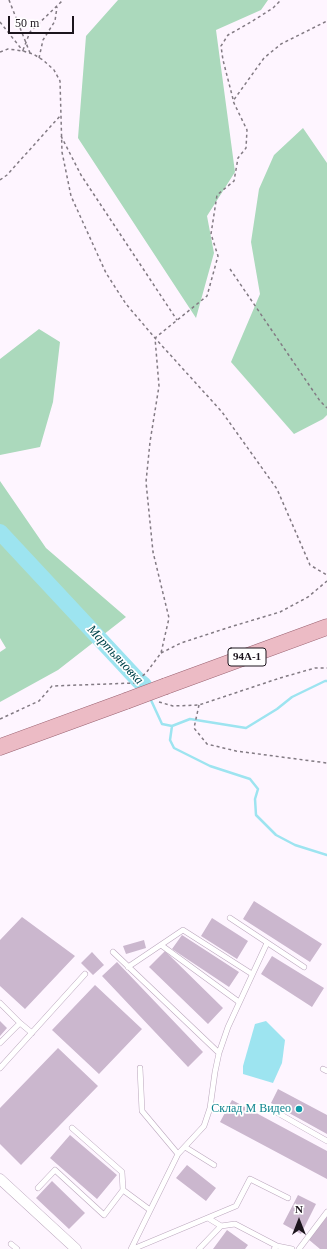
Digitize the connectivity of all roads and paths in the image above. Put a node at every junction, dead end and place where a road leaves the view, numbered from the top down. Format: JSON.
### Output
{"nodes":[{"id":1,"x":9,"y":0,"type":"edge"},
{"id":2,"x":64,"y":0,"type":"edge"},
{"id":3,"x":281,"y":0,"type":"edge"},
{"id":4,"x":57,"y":7,"type":"junction"},
{"id":5,"x":327,"y":21,"type":"edge"},
{"id":6,"x":0,"y":22,"type":"edge"},
{"id":7,"x":26,"y":43,"type":"junction"},
{"id":8,"x":23,"y":51,"type":"junction"},
{"id":9,"x":0,"y":52,"type":"edge"},
{"id":10,"x":30,"y":53,"type":"junction"},
{"id":11,"x":40,"y":58,"type":"junction"},
{"id":12,"x":233,"y":100,"type":"junction"},
{"id":13,"x":61,"y":115,"type":"junction"},
{"id":14,"x":60,"y":134,"type":"junction"},
{"id":15,"x":0,"y":180,"type":"edge"},
{"id":16,"x":230,"y":269,"type":"dead end"},
{"id":17,"x":177,"y":320,"type":"junction"},
{"id":18,"x":155,"y":338,"type":"junction"},
{"id":19,"x":327,"y":408,"type":"edge"},
{"id":20,"x":327,"y":575,"type":"edge"},
{"id":21,"x":327,"y":581,"type":"edge"},
{"id":22,"x":327,"y":627,"type":"edge"},
{"id":23,"x":161,"y":654,"type":"junction"},
{"id":24,"x":327,"y":668,"type":"edge"},
{"id":25,"x":158,"y":701,"type":"dead end"},
{"id":26,"x":199,"y":705,"type":"junction"},
{"id":27,"x":0,"y":719,"type":"edge"},
{"id":28,"x":0,"y":747,"type":"edge"},
{"id":29,"x":327,"y":763,"type":"edge"},
{"id":30,"x":230,"y":918,"type":"dead end"},
{"id":31,"x":267,"y":943,"type":"junction"},
{"id":32,"x":161,"y":944,"type":"junction"},
{"id":33,"x":113,"y":952,"type":"dead end"},
{"id":34,"x":128,"y":966,"type":"junction"},
{"id":35,"x":304,"y":967,"type":"dead end"},
{"id":36,"x":84,"y":974,"type":"dead end"},
{"id":37,"x":252,"y":974,"type":"junction"},
{"id":38,"x":239,"y":1002,"type":"junction"},
{"id":39,"x":0,"y":1003,"type":"edge"},
{"id":40,"x":20,"y":1023,"type":"junction"},
{"id":41,"x":32,"y":1033,"type":"junction"},
{"id":42,"x":0,"y":1043,"type":"edge"},
{"id":43,"x":219,"y":1053,"type":"junction"},
{"id":44,"x":0,"y":1068,"type":"edge"},
{"id":45,"x":140,"y":1068,"type":"dead end"},
{"id":46,"x":269,"y":1108,"type":"dead end"},
{"id":47,"x":72,"y":1128,"type":"dead end"},
{"id":48,"x":327,"y":1142,"type":"edge"},
{"id":49,"x":185,"y":1147,"type":"junction"},
{"id":50,"x":178,"y":1154,"type":"junction"},
{"id":51,"x":214,"y":1165,"type":"dead end"},
{"id":52,"x":0,"y":1179,"type":"edge"},
{"id":53,"x":38,"y":1188,"type":"dead end"},
{"id":54,"x":123,"y":1190,"type":"junction"},
{"id":55,"x":288,"y":1198,"type":"dead end"},
{"id":56,"x":150,"y":1210,"type":"junction"},
{"id":57,"x":327,"y":1212,"type":"edge"},
{"id":58,"x":208,"y":1218,"type":"junction"},
{"id":59,"x":221,"y":1226,"type":"junction"},
{"id":60,"x":11,"y":1244,"type":"dead end"},
{"id":61,"x":276,"y":1247,"type":"edge"},
{"id":62,"x":17,"y":1249,"type":"edge"},
{"id":63,"x":76,"y":1249,"type":"edge"},
{"id":64,"x":132,"y":1249,"type":"edge"},
{"id":65,"x":199,"y":1249,"type":"edge"},
{"id":66,"x":292,"y":1249,"type":"edge"},
{"id":67,"x":300,"y":1249,"type":"edge"}],
"edges":[{"from":1,"to":7,"type":"path"},
{"from":2,"to":4,"type":"path"},
{"from":3,"to":12,"type":"path"},
{"from":4,"to":7,"type":"path"},
{"from":4,"to":11,"type":"path"},
{"from":5,"to":12,"type":"path"},
{"from":6,"to":8,"type":"path"},
{"from":7,"to":8,"type":"path"},
{"from":7,"to":10,"type":"path"},
{"from":8,"to":9,"type":"path"},
{"from":8,"to":10,"type":"path"},
{"from":10,"to":11,"type":"path"},
{"from":11,"to":13,"type":"path"},
{"from":12,"to":17,"type":"path"},
{"from":13,"to":14,"type":"path"},
{"from":13,"to":15,"type":"path"},
{"from":14,"to":17,"type":"path"},
{"from":14,"to":18,"type":"path"},
{"from":16,"to":19,"type":"path"},
{"from":17,"to":18,"type":"path"},
{"from":18,"to":20,"type":"path"},
{"from":18,"to":23,"type":"path"},
{"from":21,"to":23,"type":"path"},
{"from":22,"to":28,"type":"main road","number":"94А-1","bridge":true},
{"from":23,"to":27,"type":"path"},
{"from":24,"to":26,"type":"path"},
{"from":25,"to":26,"type":"path"},
{"from":26,"to":29,"type":"path"},
{"from":30,"to":31,"type":"lane"},
{"from":31,"to":35,"type":"lane"},
{"from":31,"to":37,"type":"lane"},
{"from":32,"to":34,"type":"lane"},
{"from":32,"to":37,"type":"lane"},
{"from":32,"to":38,"type":"lane"},
{"from":33,"to":34,"type":"lane"},
{"from":34,"to":43,"type":"lane"},
{"from":36,"to":41,"type":"lane"},
{"from":37,"to":38,"type":"lane"},
{"from":38,"to":43,"type":"lane"},
{"from":39,"to":40,"type":"lane"},
{"from":40,"to":41,"type":"lane"},
{"from":40,"to":42,"type":"lane"},
{"from":41,"to":44,"type":"lane"},
{"from":43,"to":49,"type":"lane"},
{"from":45,"to":50,"type":"lane"},
{"from":46,"to":48,"type":"lane"},
{"from":47,"to":54,"type":"lane"},
{"from":49,"to":50,"type":"lane"},
{"from":49,"to":51,"type":"lane"},
{"from":50,"to":56,"type":"lane"},
{"from":52,"to":63,"type":"street"},
{"from":53,"to":54,"type":"lane"},
{"from":54,"to":56,"type":"lane"},
{"from":55,"to":58,"type":"lane"},
{"from":56,"to":64,"type":"lane"},
{"from":57,"to":67,"type":"lane"},
{"from":58,"to":59,"type":"lane"},
{"from":58,"to":64,"type":"lane"},
{"from":59,"to":61,"type":"lane"},
{"from":59,"to":65,"type":"lane"},
{"from":60,"to":62,"type":"lane"},
{"from":61,"to":66,"type":"lane"}]}
